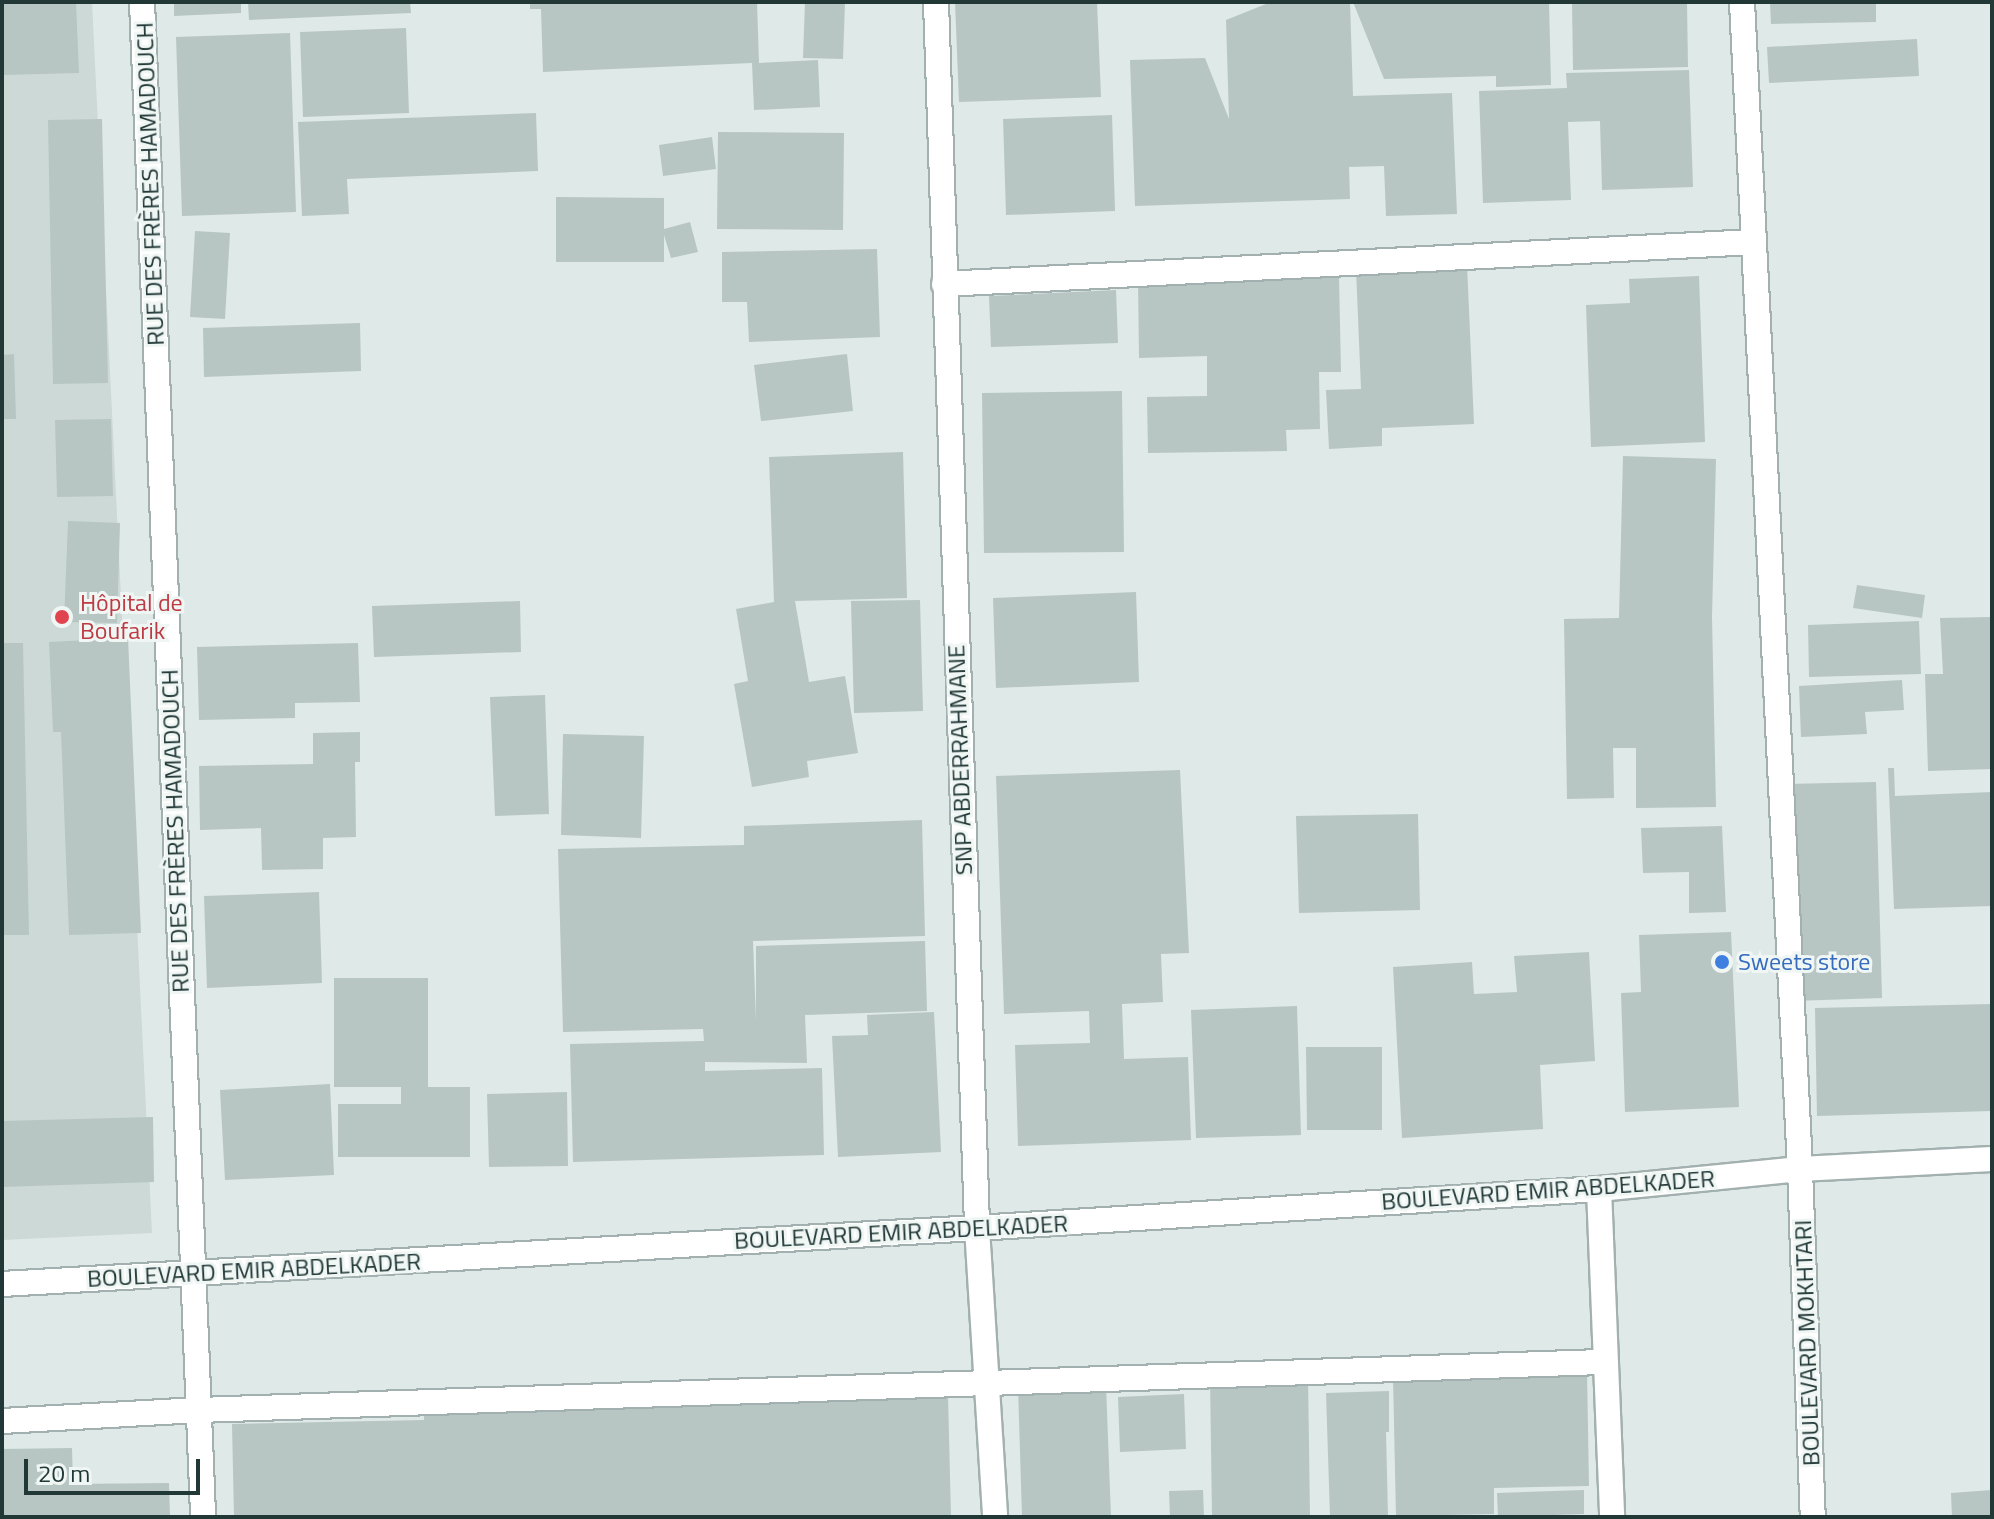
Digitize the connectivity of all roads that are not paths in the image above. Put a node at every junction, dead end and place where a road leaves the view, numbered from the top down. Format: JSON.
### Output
{"nodes":[{"id":1,"x":142,"y":2,"type":"edge"},
{"id":2,"x":936,"y":2,"type":"edge"},
{"id":3,"x":1742,"y":2,"type":"edge"},
{"id":4,"x":1753,"y":242,"type":"junction"},
{"id":5,"x":944,"y":284,"type":"junction"},
{"id":6,"x":1992,"y":1159,"type":"edge"},
{"id":7,"x":1800,"y":1169,"type":"junction"},
{"id":8,"x":1599,"y":1189,"type":"junction"},
{"id":9,"x":977,"y":1228,"type":"junction"},
{"id":10,"x":192,"y":1274,"type":"junction"},
{"id":11,"x":2,"y":1284,"type":"edge"},
{"id":12,"x":1603,"y":1362,"type":"junction"},
{"id":13,"x":989,"y":1383,"type":"junction"},
{"id":14,"x":199,"y":1410,"type":"junction"},
{"id":15,"x":2,"y":1421,"type":"edge"},
{"id":16,"x":203,"y":1517,"type":"edge"},
{"id":17,"x":995,"y":1517,"type":"edge"},
{"id":18,"x":1612,"y":1517,"type":"edge"},
{"id":19,"x":1813,"y":1517,"type":"edge"}],
"edges":[{"from":1,"to":10,"type":"street","name":"RUE DES FRÈRES HAMADOUCH"},
{"from":2,"to":5,"type":"street","name":"SNP ABDERRAHMANE"},
{"from":3,"to":4,"type":"street","name":"BOULEVARD MOKHTARI"},
{"from":4,"to":5,"type":"street"},
{"from":4,"to":7,"type":"street","name":"BOULEVARD MOKHTARI"},
{"from":5,"to":9,"type":"street","name":"SNP ABDERRAHMANE"},
{"from":6,"to":7,"type":"street","name":"BOULEVARD EMIR ABDELKADER"},
{"from":7,"to":8,"type":"street","name":"BOULEVARD EMIR ABDELKADER"},
{"from":7,"to":19,"type":"street","name":"BOULEVARD MOKHTARI"},
{"from":8,"to":9,"type":"street","name":"BOULEVARD EMIR ABDELKADER"},
{"from":8,"to":12,"type":"street"},
{"from":9,"to":10,"type":"street","name":"BOULEVARD EMIR ABDELKADER"},
{"from":9,"to":13,"type":"street","name":"SNP ABDERRAHMANE"},
{"from":10,"to":11,"type":"street","name":"BOULEVARD EMIR ABDELKADER"},
{"from":10,"to":14,"type":"street","name":"RUE DES FRÈRES HAMADOUCH"},
{"from":12,"to":13,"type":"street"},
{"from":12,"to":18,"type":"street"},
{"from":13,"to":14,"type":"street"},
{"from":13,"to":17,"type":"street","name":"SNP ABDERRAHMANE"},
{"from":14,"to":15,"type":"street"},
{"from":14,"to":16,"type":"street","name":"RUE DES FRÈRES HAMADOUCH"}]}
